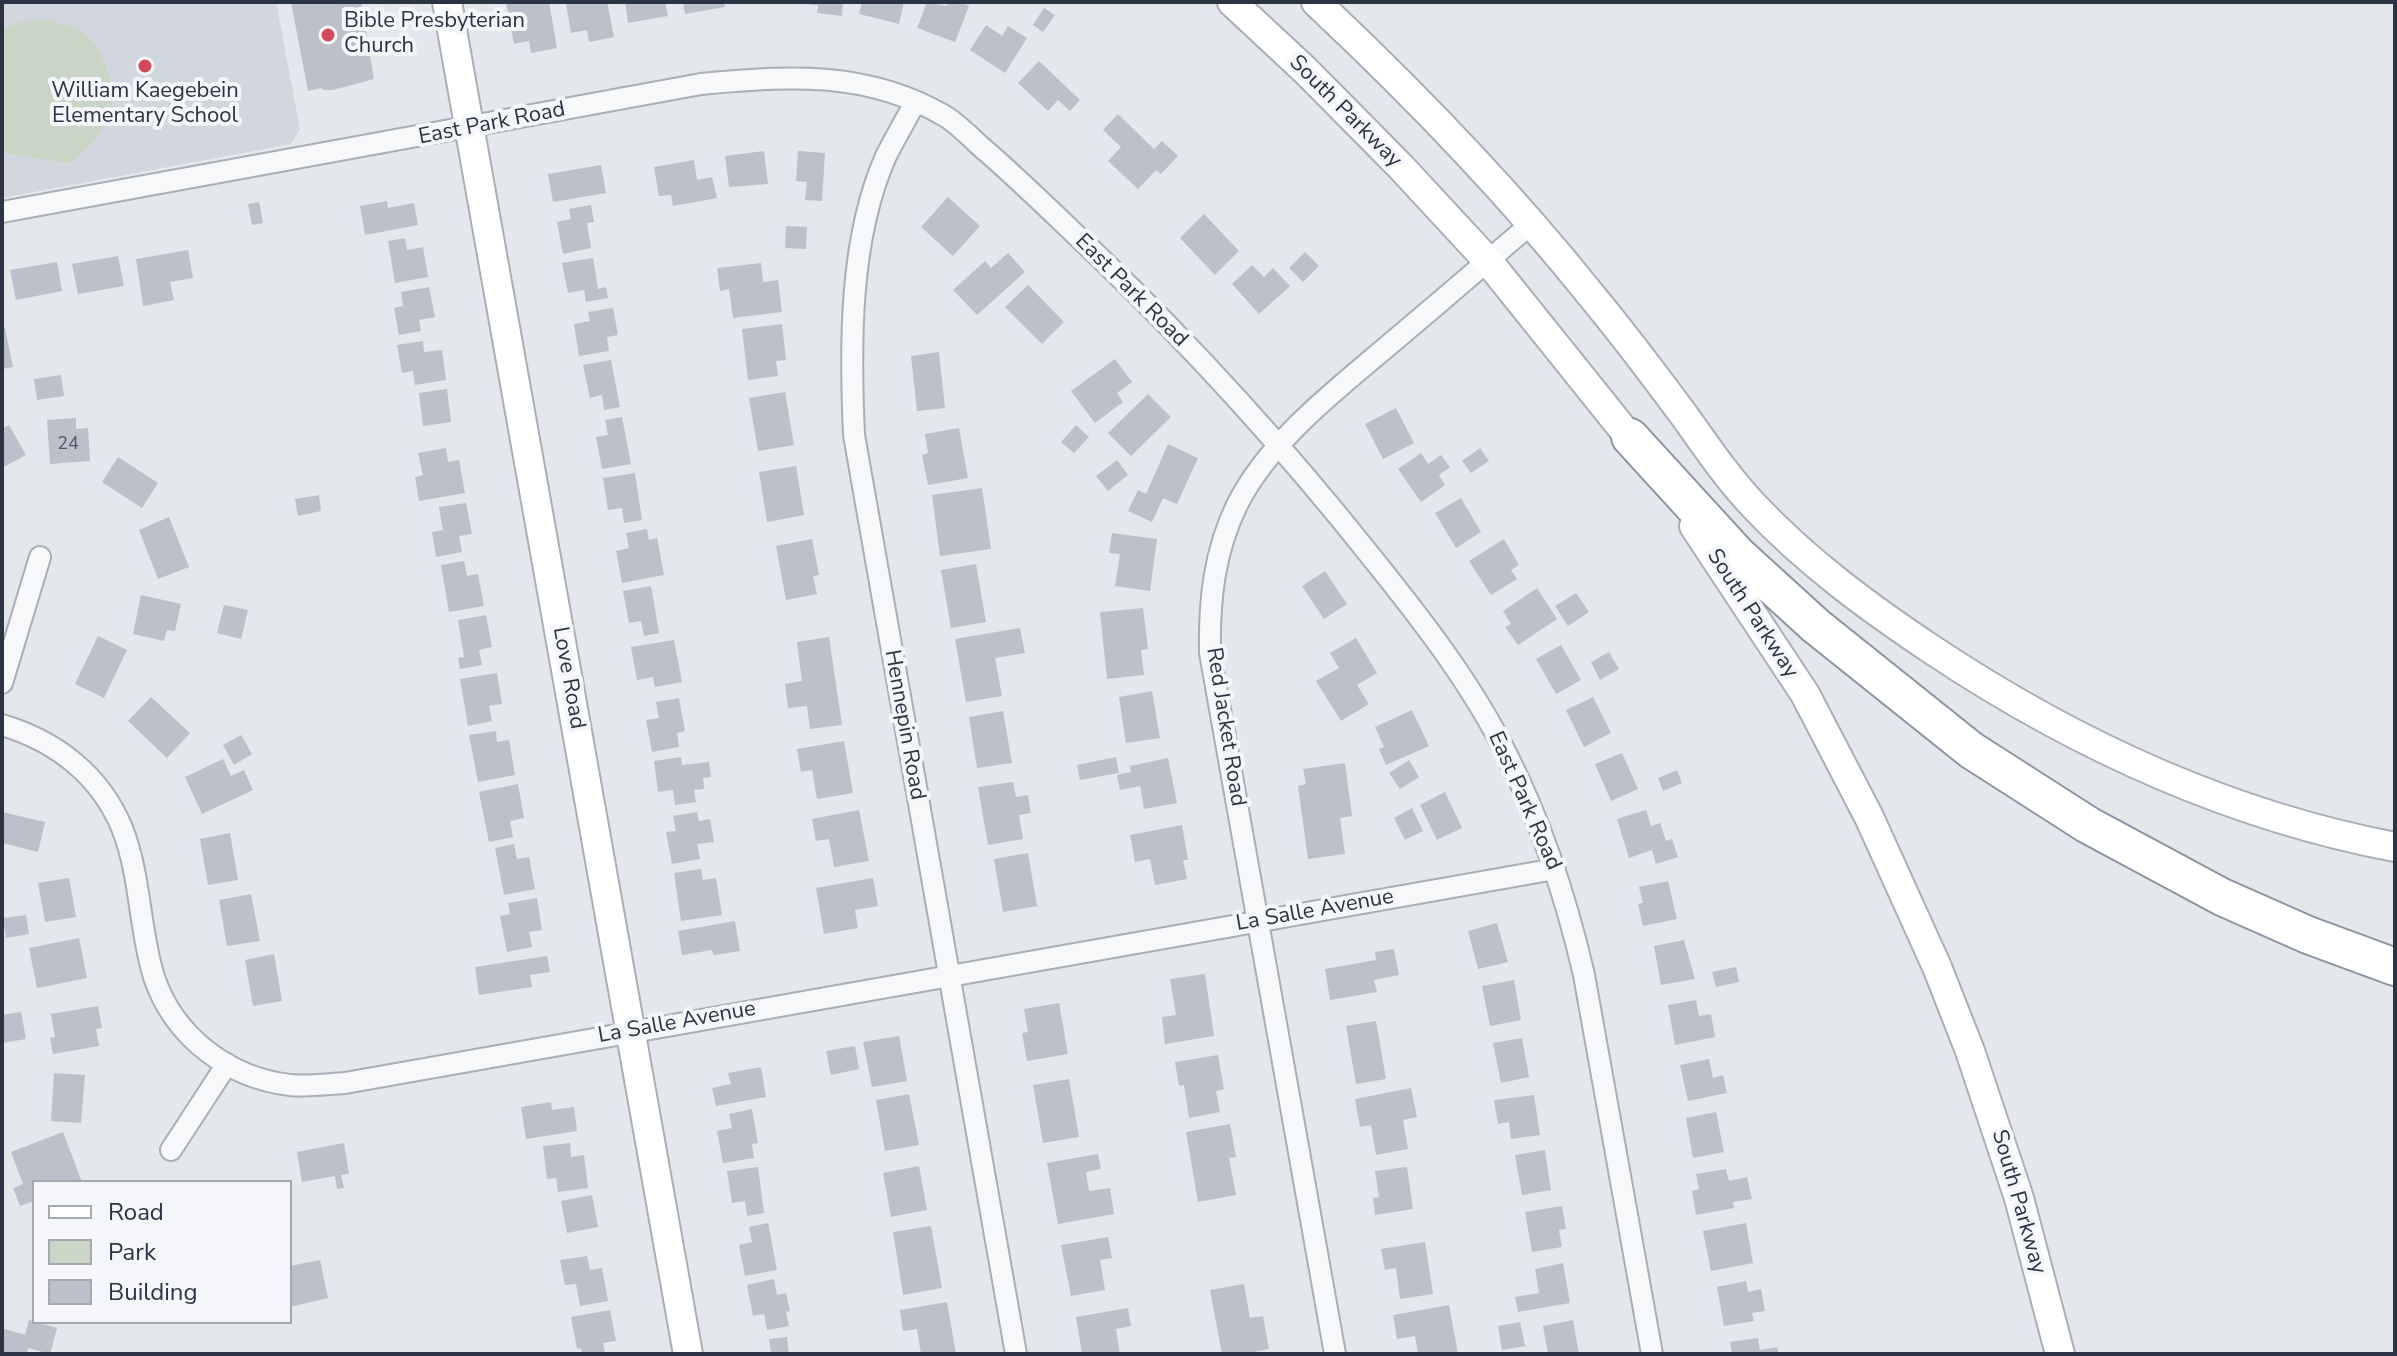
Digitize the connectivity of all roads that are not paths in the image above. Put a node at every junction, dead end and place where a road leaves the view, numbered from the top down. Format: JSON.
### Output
{"nodes":[{"id":1,"x":447,"y":2,"type":"edge"},
{"id":2,"x":1232,"y":2,"type":"edge"},
{"id":3,"x":1316,"y":2,"type":"edge"},
{"id":4,"x":915,"y":102,"type":"junction"},
{"id":5,"x":469,"y":128,"type":"junction"},
{"id":6,"x":2,"y":212,"type":"edge"},
{"id":7,"x":1532,"y":223,"type":"junction"},
{"id":8,"x":1488,"y":261,"type":"junction"},
{"id":9,"x":1630,"y":437,"type":"junction"},
{"id":10,"x":1278,"y":445,"type":"junction"},
{"id":11,"x":40,"y":557,"type":"dead end"},
{"id":12,"x":2,"y":683,"type":"edge"},
{"id":13,"x":2,"y":725,"type":"edge"},
{"id":14,"x":2395,"y":847,"type":"edge"},
{"id":15,"x":1555,"y":869,"type":"junction"},
{"id":16,"x":1258,"y":921,"type":"junction"},
{"id":17,"x":2395,"y":967,"type":"edge"},
{"id":18,"x":949,"y":977,"type":"junction"},
{"id":19,"x":632,"y":1031,"type":"junction"},
{"id":20,"x":227,"y":1064,"type":"junction"},
{"id":21,"x":171,"y":1150,"type":"dead end"},
{"id":22,"x":688,"y":1354,"type":"edge"},
{"id":23,"x":1016,"y":1354,"type":"edge"},
{"id":24,"x":1335,"y":1354,"type":"edge"},
{"id":25,"x":1652,"y":1354,"type":"edge"},
{"id":26,"x":2060,"y":1354,"type":"edge"}],
"edges":[{"from":1,"to":5,"type":"main road","name":"Love Road"},
{"from":2,"to":8,"type":"main road","name":"South Parkway"},
{"from":3,"to":7,"type":"main road"},
{"from":4,"to":5,"type":"street","name":"East Park Road"},
{"from":4,"to":10,"type":"street","name":"East Park Road"},
{"from":4,"to":18,"type":"street","name":"Hennepin Road"},
{"from":5,"to":6,"type":"street","name":"East Park Road"},
{"from":5,"to":19,"type":"main road","name":"Love Road"},
{"from":7,"to":8,"type":"street","name":"Red Jacket Road"},
{"from":7,"to":14,"type":"main road"},
{"from":8,"to":9,"type":"main road","name":"South Parkway"},
{"from":8,"to":10,"type":"street","name":"Red Jacket Road"},
{"from":9,"to":17,"type":"highway"},
{"from":9,"to":26,"type":"main road","name":"South Parkway"},
{"from":10,"to":15,"type":"street","name":"East Park Road"},
{"from":10,"to":16,"type":"street","name":"Red Jacket Road"},
{"from":11,"to":12,"type":"street"},
{"from":13,"to":20,"type":"street","name":"La Salle Avenue"},
{"from":15,"to":16,"type":"street","name":"La Salle Avenue"},
{"from":15,"to":25,"type":"street","name":"East Park Road"},
{"from":16,"to":18,"type":"street","name":"La Salle Avenue"},
{"from":16,"to":24,"type":"street","name":"Red Jacket Road"},
{"from":18,"to":19,"type":"street","name":"La Salle Avenue"},
{"from":18,"to":23,"type":"street","name":"Hennepin Road"},
{"from":19,"to":20,"type":"street","name":"La Salle Avenue"},
{"from":19,"to":22,"type":"main road","name":"Love Road"},
{"from":20,"to":21,"type":"street"}]}
